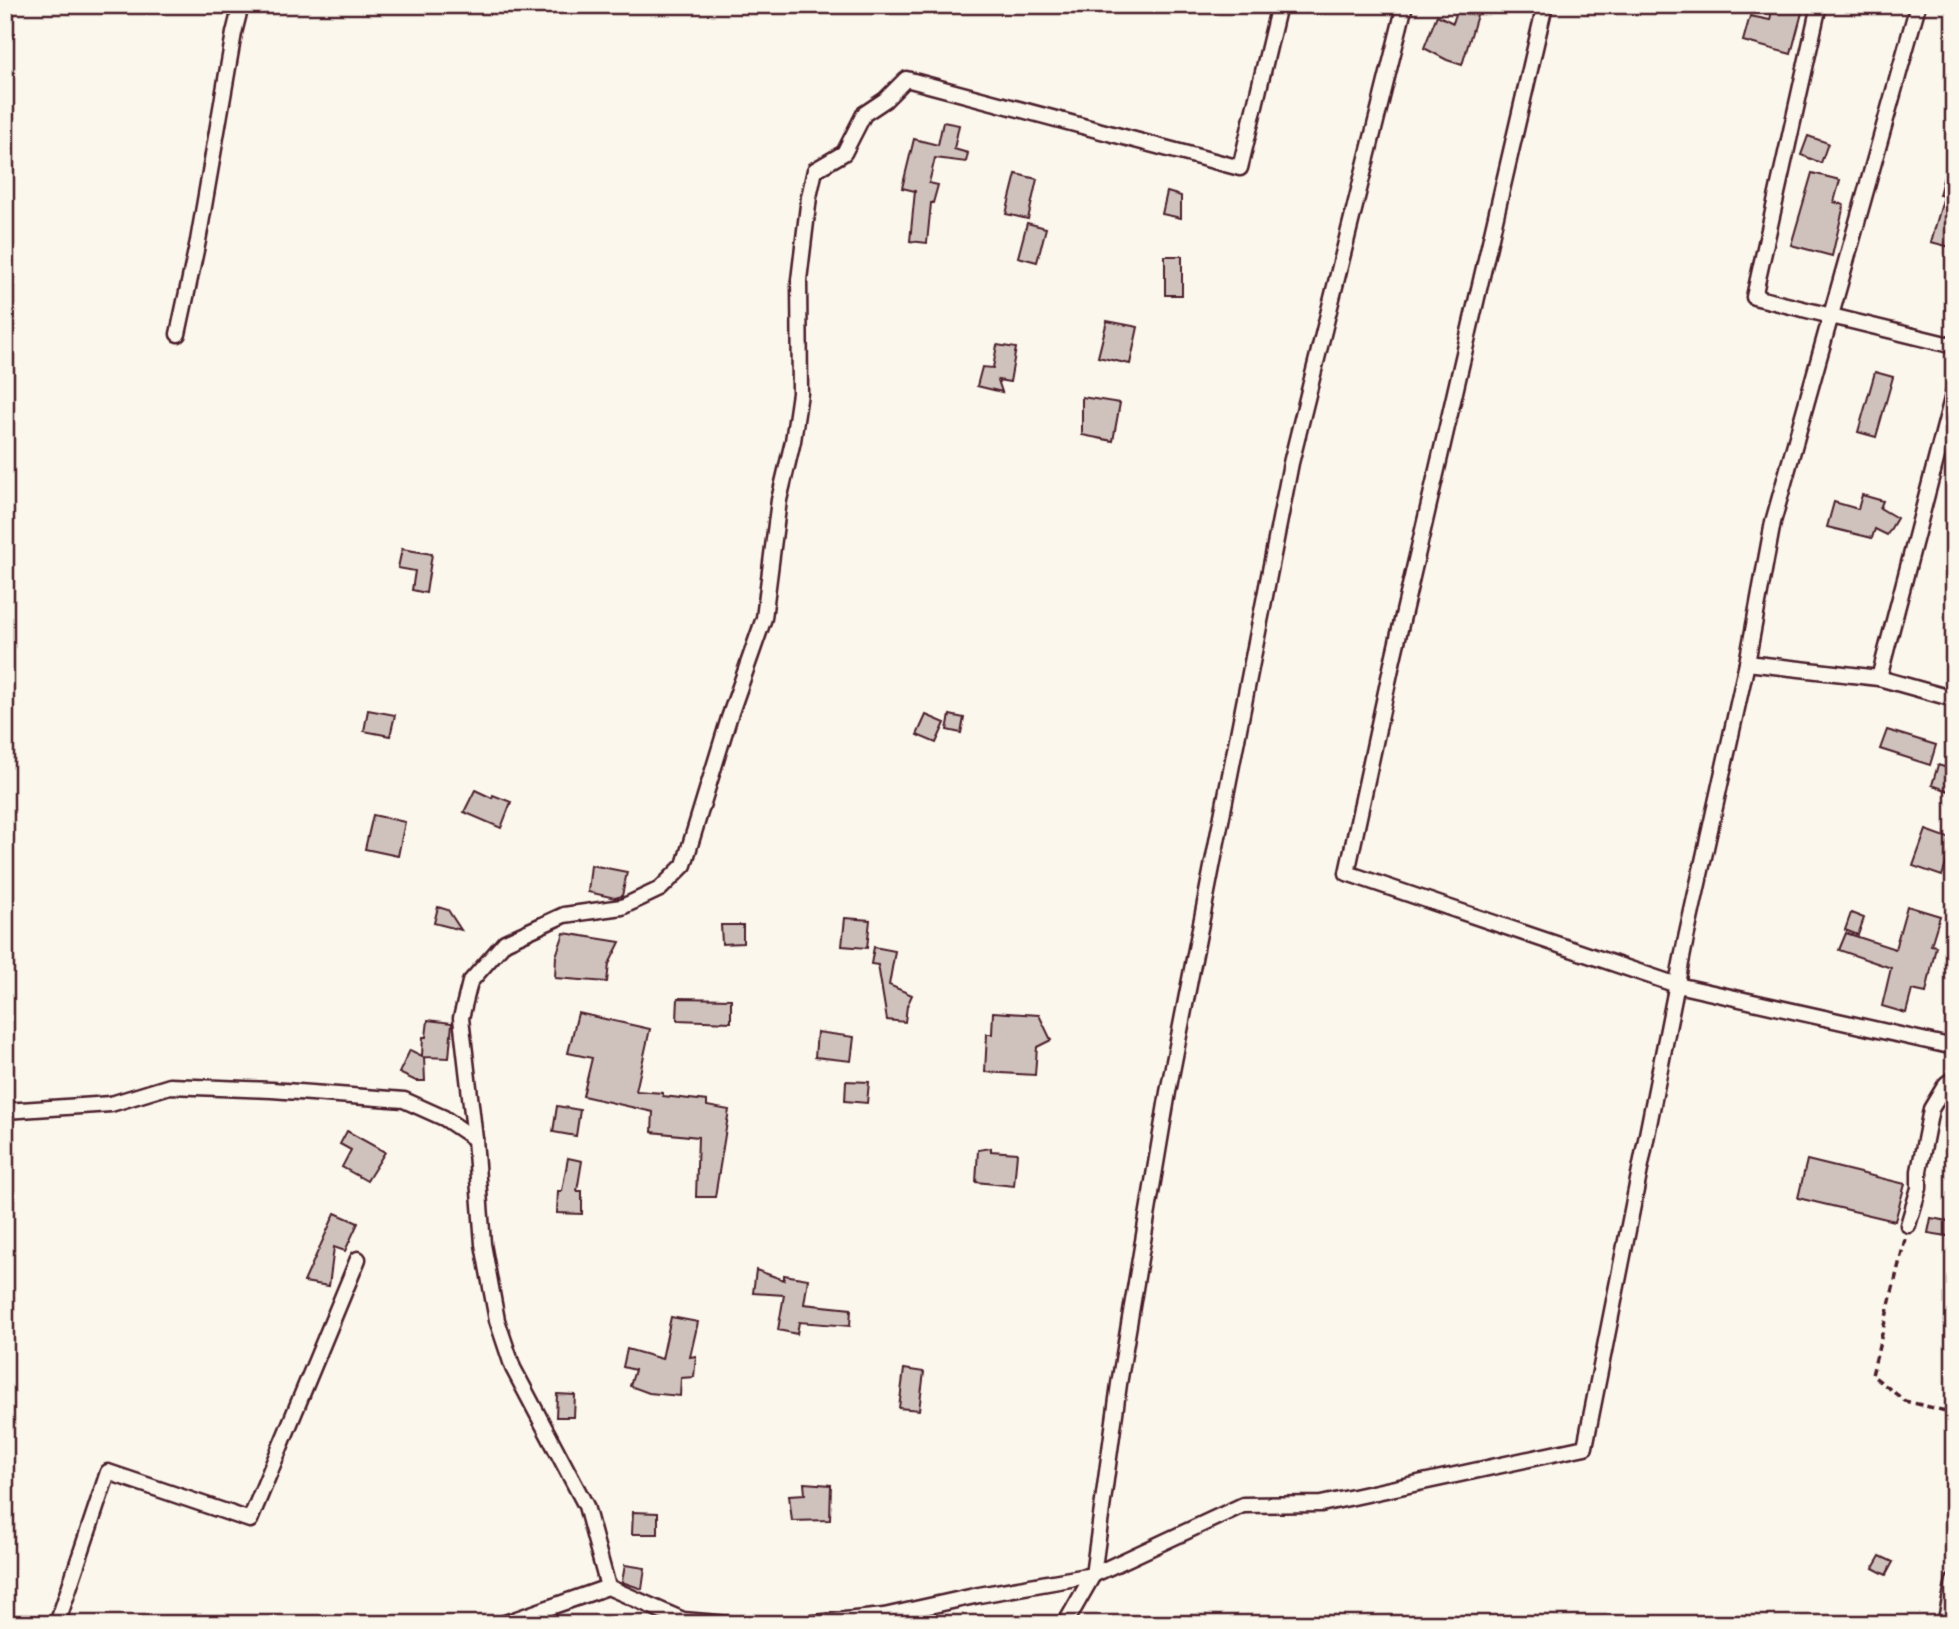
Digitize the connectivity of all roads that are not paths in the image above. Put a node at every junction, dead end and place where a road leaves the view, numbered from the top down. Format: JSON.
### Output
{"nodes":[{"id":1,"x":241,"y":5,"type":"edge"},
{"id":2,"x":1279,"y":5,"type":"edge"},
{"id":3,"x":1405,"y":5,"type":"edge"},
{"id":4,"x":1545,"y":5,"type":"edge"},
{"id":5,"x":1819,"y":5,"type":"edge"},
{"id":6,"x":1918,"y":5,"type":"edge"},
{"id":7,"x":1831,"y":316,"type":"junction"},
{"id":8,"x":178,"y":334,"type":"dead end"},
{"id":9,"x":1954,"y":346,"type":"edge"},
{"id":10,"x":1954,"y":391,"type":"edge"},
{"id":11,"x":1747,"y":663,"type":"junction"},
{"id":12,"x":1879,"y":678,"type":"junction"},
{"id":13,"x":1954,"y":699,"type":"edge"},
{"id":14,"x":1677,"y":985,"type":"junction"},
{"id":15,"x":1954,"y":1047,"type":"edge"},
{"id":16,"x":1954,"y":1078,"type":"edge"},
{"id":17,"x":5,"y":1111,"type":"edge"},
{"id":18,"x":475,"y":1139,"type":"junction"},
{"id":19,"x":1908,"y":1225,"type":"road end"},
{"id":20,"x":358,"y":1259,"type":"dead end"},
{"id":21,"x":1093,"y":1575,"type":"junction"},
{"id":22,"x":1954,"y":1581,"type":"edge"},
{"id":23,"x":608,"y":1587,"type":"junction"},
{"id":24,"x":57,"y":1624,"type":"edge"},
{"id":25,"x":502,"y":1624,"type":"edge"},
{"id":26,"x":730,"y":1624,"type":"edge"},
{"id":27,"x":805,"y":1624,"type":"edge"},
{"id":28,"x":1065,"y":1624,"type":"edge"},
{"id":29,"x":1945,"y":1624,"type":"edge"}],
"edges":[{"from":1,"to":8,"type":"street"},
{"from":2,"to":18,"type":"street"},
{"from":3,"to":21,"type":"street"},
{"from":4,"to":14,"type":"street"},
{"from":5,"to":7,"type":"street"},
{"from":6,"to":7,"type":"street"},
{"from":7,"to":9,"type":"street"},
{"from":7,"to":11,"type":"street"},
{"from":10,"to":12,"type":"street"},
{"from":11,"to":12,"type":"street"},
{"from":11,"to":14,"type":"street"},
{"from":12,"to":13,"type":"street"},
{"from":14,"to":15,"type":"street"},
{"from":14,"to":21,"type":"street"},
{"from":16,"to":19,"type":"street"},
{"from":17,"to":18,"type":"street"},
{"from":18,"to":23,"type":"street"},
{"from":20,"to":24,"type":"street"},
{"from":21,"to":27,"type":"street"},
{"from":21,"to":28,"type":"street"},
{"from":22,"to":29,"type":"street"},
{"from":23,"to":25,"type":"street"},
{"from":23,"to":26,"type":"street"}]}
